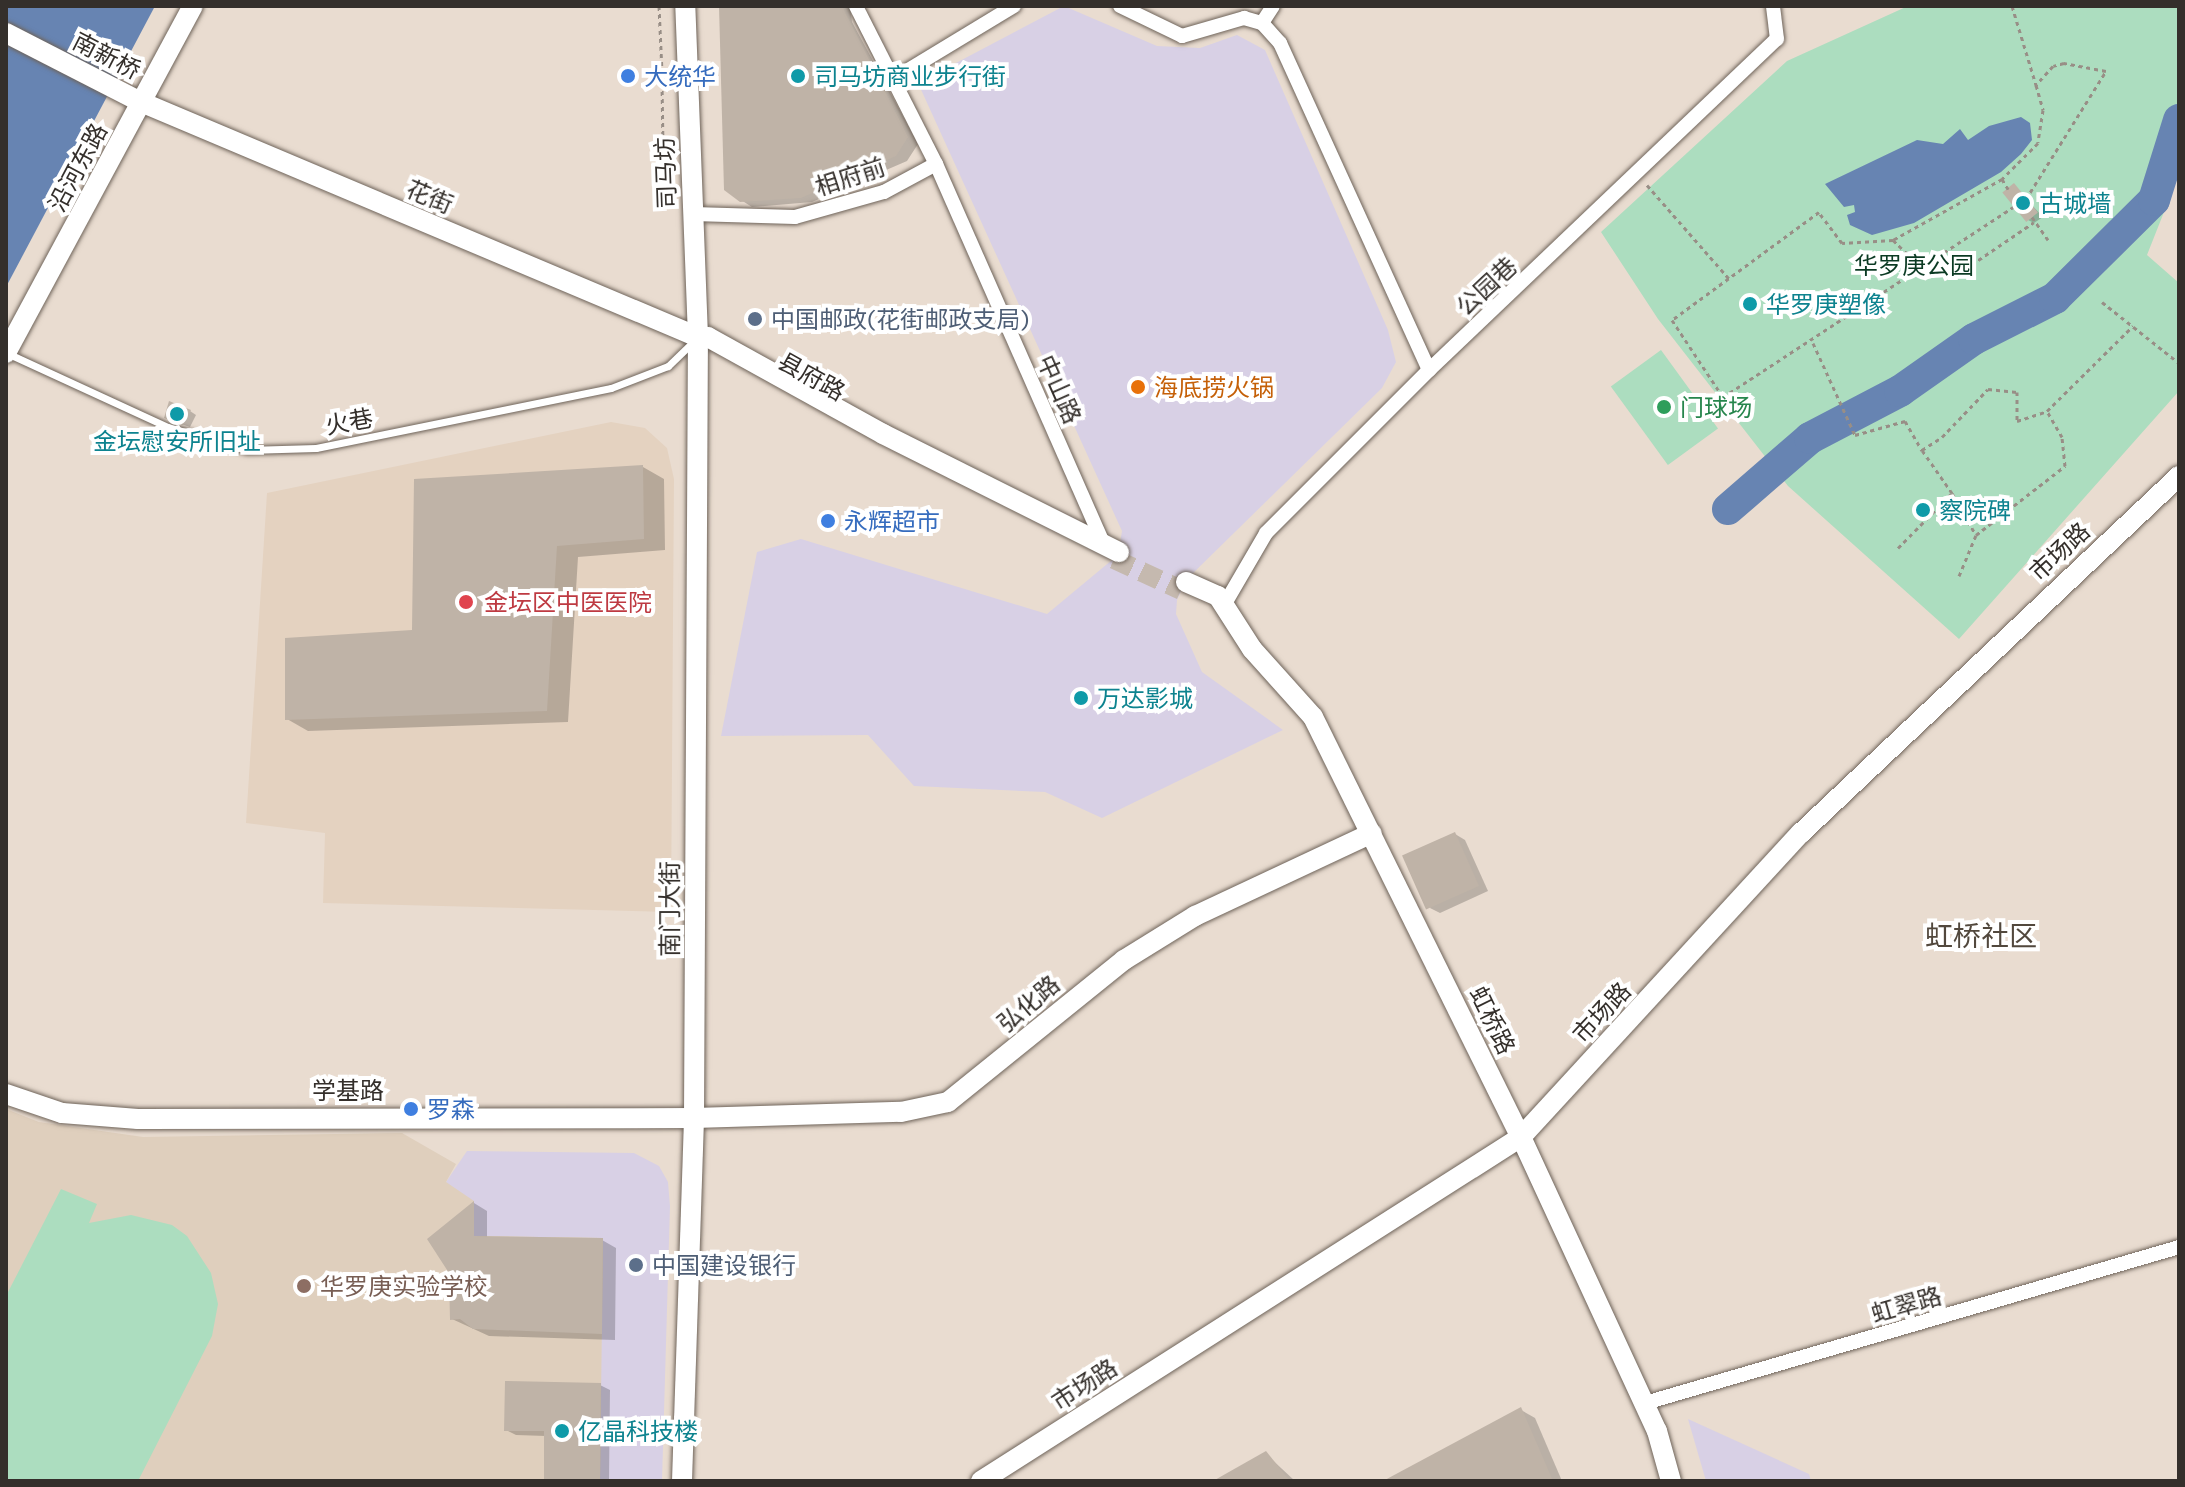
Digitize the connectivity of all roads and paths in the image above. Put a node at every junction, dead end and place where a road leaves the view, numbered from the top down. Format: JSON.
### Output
{"nodes":[{"id":1,"x":193,"y":6,"type":"edge"},
{"id":2,"x":659,"y":6,"type":"edge"},
{"id":3,"x":685,"y":6,"type":"edge"},
{"id":4,"x":856,"y":6,"type":"edge"},
{"id":5,"x":1014,"y":6,"type":"edge"},
{"id":6,"x":1120,"y":6,"type":"edge"},
{"id":7,"x":1273,"y":6,"type":"edge"},
{"id":8,"x":1773,"y":6,"type":"edge"},
{"id":9,"x":2012,"y":6,"type":"edge"},
{"id":10,"x":1262,"y":23,"type":"junction"},
{"id":11,"x":6,"y":33,"type":"edge"},
{"id":12,"x":662,"y":72,"type":"dead end"},
{"id":13,"x":890,"y":81,"type":"junction"},
{"id":14,"x":662,"y":83,"type":"dead end"},
{"id":15,"x":2036,"y":85,"type":"junction"},
{"id":16,"x":141,"y":102,"type":"junction"},
{"id":17,"x":663,"y":144,"type":"dead end"},
{"id":18,"x":936,"y":164,"type":"junction"},
{"id":19,"x":1636,"y":173,"type":"junction"},
{"id":20,"x":2002,"y":179,"type":"junction"},
{"id":21,"x":2008,"y":189,"type":"dead end"},
{"id":22,"x":693,"y":214,"type":"junction"},
{"id":23,"x":1893,"y":240,"type":"junction"},
{"id":24,"x":2048,"y":240,"type":"dead end"},
{"id":25,"x":1922,"y":268,"type":"junction"},
{"id":26,"x":1731,"y":281,"type":"junction"},
{"id":27,"x":2102,"y":302,"type":"dead end"},
{"id":28,"x":2133,"y":326,"type":"junction"},
{"id":29,"x":698,"y":337,"type":"junction"},
{"id":30,"x":1813,"y":343,"type":"junction"},
{"id":31,"x":6,"y":352,"type":"edge"},
{"id":32,"x":2179,"y":363,"type":"edge"},
{"id":33,"x":1429,"y":370,"type":"junction"},
{"id":34,"x":2047,"y":411,"type":"junction"},
{"id":35,"x":1922,"y":450,"type":"junction"},
{"id":36,"x":2179,"y":476,"type":"edge"},
{"id":37,"x":1952,"y":493,"type":"junction"},
{"id":38,"x":1976,"y":535,"type":"junction"},
{"id":39,"x":1898,"y":548,"type":"dead end"},
{"id":40,"x":1112,"y":552,"type":"joint"},
{"id":41,"x":1959,"y":576,"type":"dead end"},
{"id":42,"x":1184,"y":586,"type":"tunnel mouth"},
{"id":43,"x":1223,"y":607,"type":"junction"},
{"id":44,"x":1372,"y":833,"type":"junction"},
{"id":45,"x":6,"y":1094,"type":"edge"},
{"id":46,"x":694,"y":1118,"type":"junction"},
{"id":47,"x":1521,"y":1137,"type":"junction"},
{"id":48,"x":2179,"y":1247,"type":"edge"},
{"id":49,"x":1645,"y":1403,"type":"junction"},
{"id":50,"x":682,"y":1481,"type":"edge"},
{"id":51,"x":981,"y":1481,"type":"edge"},
{"id":52,"x":1671,"y":1481,"type":"edge"}],
"edges":[{"from":1,"to":16,"type":"street","name":"沿河东路"},
{"from":2,"to":12,"type":"path"},
{"from":3,"to":22,"type":"street","name":"司马坊"},
{"from":4,"to":13,"type":"street"},
{"from":5,"to":13,"type":"street"},
{"from":6,"to":10,"type":"street"},
{"from":7,"to":10,"type":"street"},
{"from":8,"to":19,"type":"street","name":"公园巷"},
{"from":9,"to":15,"type":"path"},
{"from":10,"to":33,"type":"street"},
{"from":11,"to":16,"type":"street","name":"南新桥"},
{"from":13,"to":18,"type":"street"},
{"from":14,"to":17,"type":"path"},
{"from":15,"to":20,"type":"path"},
{"from":15,"to":25,"type":"path"},
{"from":16,"to":29,"type":"street","name":"花街"},
{"from":16,"to":31,"type":"street","name":"沿河东路"},
{"from":18,"to":22,"type":"street","name":"相府前"},
{"from":18,"to":40,"type":"street","name":"中山路"},
{"from":19,"to":26,"type":"path"},
{"from":19,"to":33,"type":"street","name":"公园巷"},
{"from":20,"to":21,"type":"path"},
{"from":20,"to":23,"type":"path"},
{"from":22,"to":29,"type":"street","name":"司马坊"},
{"from":23,"to":25,"type":"path"},
{"from":23,"to":26,"type":"path"},
{"from":24,"to":25,"type":"path"},
{"from":25,"to":30,"type":"path"},
{"from":26,"to":30,"type":"path"},
{"from":27,"to":28,"type":"path"},
{"from":28,"to":32,"type":"path"},
{"from":28,"to":34,"type":"path"},
{"from":29,"to":31,"type":"lane","name":"火巷"},
{"from":29,"to":40,"type":"street","name":"县府路"},
{"from":29,"to":46,"type":"street","name":"南门大街"},
{"from":30,"to":35,"type":"path"},
{"from":33,"to":43,"type":"street","name":"公园巷"},
{"from":34,"to":35,"type":"path"},
{"from":34,"to":38,"type":"path"},
{"from":35,"to":37,"type":"path"},
{"from":36,"to":47,"type":"street","name":"市场路"},
{"from":37,"to":38,"type":"path"},
{"from":37,"to":39,"type":"path"},
{"from":38,"to":41,"type":"path"},
{"from":42,"to":43,"type":"street"},
{"from":43,"to":44,"type":"street","name":"虹桥路"},
{"from":44,"to":46,"type":"street","name":"弘化路"},
{"from":44,"to":47,"type":"street","name":"虹桥路"},
{"from":45,"to":46,"type":"street","name":"学基路"},
{"from":46,"to":50,"type":"street","name":"南门大街"},
{"from":47,"to":49,"type":"street","name":"虹桥路"},
{"from":47,"to":51,"type":"street","name":"市场路"},
{"from":48,"to":49,"type":"street","name":"虹翠路"},
{"from":49,"to":52,"type":"street","name":"虹桥路"}]}
